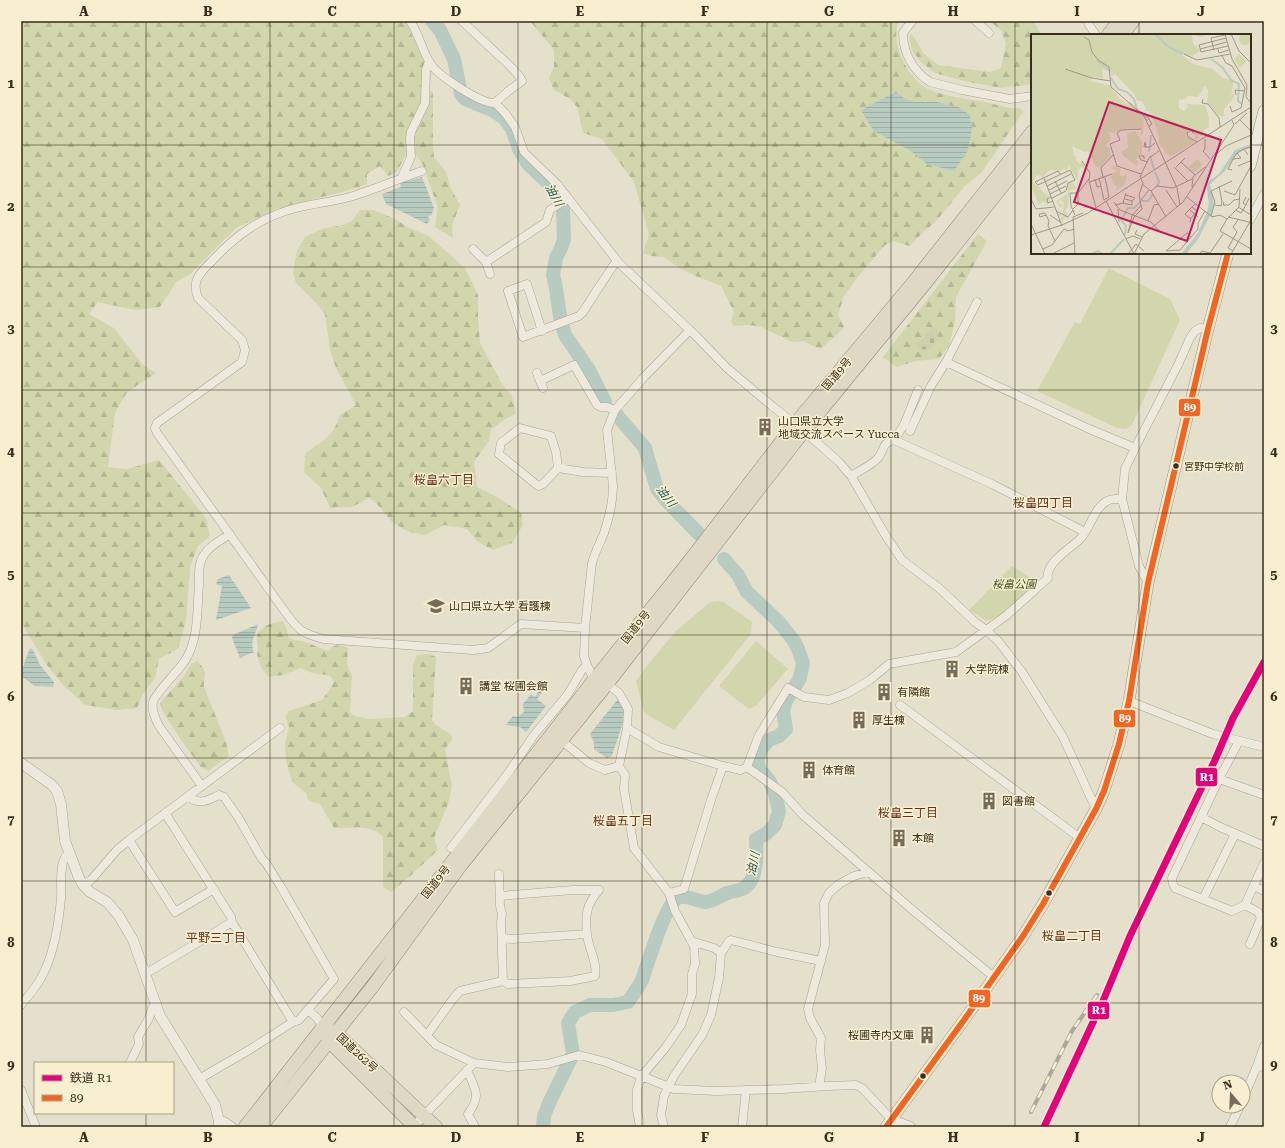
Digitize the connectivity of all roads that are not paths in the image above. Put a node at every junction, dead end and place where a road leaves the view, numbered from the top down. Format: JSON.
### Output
{"nodes":[{"id":1,"x":410,"y":21,"type":"edge"},
{"id":2,"x":462,"y":21,"type":"edge"},
{"id":3,"x":912,"y":21,"type":"edge"},
{"id":4,"x":976,"y":21,"type":"edge"},
{"id":5,"x":1088,"y":21,"type":"edge"},
{"id":6,"x":1119,"y":21,"type":"edge"},
{"id":7,"x":1133,"y":21,"type":"edge"},
{"id":8,"x":988,"y":33,"type":"dead end"},
{"id":9,"x":1095,"y":34,"type":"edge"},
{"id":10,"x":1109,"y":34,"type":"edge"},
{"id":11,"x":1123,"y":34,"type":"edge"},
{"id":12,"x":429,"y":62,"type":"junction"},
{"id":13,"x":1031,"y":96,"type":"edge"},
{"id":14,"x":495,"y":103,"type":"junction"},
{"id":15,"x":1264,"y":111,"type":"edge"},
{"id":16,"x":1031,"y":133,"type":"edge"},
{"id":17,"x":1031,"y":150,"type":"edge"},
{"id":18,"x":1251,"y":162,"type":"edge"},
{"id":19,"x":422,"y":171,"type":"dead end"},
{"id":20,"x":402,"y":178,"type":"junction"},
{"id":21,"x":1264,"y":194,"type":"edge"},
{"id":22,"x":568,"y":198,"type":"junction"},
{"id":23,"x":1251,"y":218,"type":"edge"},
{"id":24,"x":473,"y":249,"type":"dead end"},
{"id":25,"x":1228,"y":254,"type":"edge"},
{"id":26,"x":617,"y":260,"type":"junction"},
{"id":27,"x":486,"y":262,"type":"junction"},
{"id":28,"x":490,"y":274,"type":"dead end"},
{"id":29,"x":977,"y":302,"type":"dead end"},
{"id":30,"x":1208,"y":329,"type":"junction"},
{"id":31,"x":542,"y":330,"type":"junction"},
{"id":32,"x":690,"y":330,"type":"junction"},
{"id":33,"x":946,"y":362,"type":"junction"},
{"id":34,"x":540,"y":381,"type":"dead end"},
{"id":35,"x":918,"y":390,"type":"dead end"},
{"id":36,"x":615,"y":410,"type":"junction"},
{"id":37,"x":799,"y":427,"type":"junction"},
{"id":38,"x":910,"y":431,"type":"dead end"},
{"id":39,"x":894,"y":440,"type":"junction"},
{"id":40,"x":1134,"y":448,"type":"junction"},
{"id":41,"x":558,"y":468,"type":"junction"},
{"id":42,"x":612,"y":473,"type":"junction"},
{"id":43,"x":851,"y":476,"type":"junction"},
{"id":44,"x":1122,"y":499,"type":"junction"},
{"id":45,"x":1085,"y":532,"type":"junction"},
{"id":46,"x":230,"y":534,"type":"junction"},
{"id":47,"x":1148,"y":583,"type":"junction"},
{"id":48,"x":585,"y":628,"type":"junction"},
{"id":49,"x":986,"y":630,"type":"junction"},
{"id":50,"x":586,"y":665,"type":"junction"},
{"id":51,"x":594,"y":680,"type":"junction"},
{"id":52,"x":607,"y":684,"type":"junction"},
{"id":53,"x":1129,"y":701,"type":"junction"},
{"id":54,"x":900,"y":705,"type":"dead end"},
{"id":55,"x":280,"y":728,"type":"dead end"},
{"id":56,"x":627,"y":728,"type":"junction"},
{"id":57,"x":561,"y":740,"type":"junction"},
{"id":58,"x":1239,"y":741,"type":"junction"},
{"id":59,"x":1264,"y":747,"type":"edge"},
{"id":60,"x":21,"y":762,"type":"edge"},
{"id":61,"x":619,"y":766,"type":"junction"},
{"id":62,"x":723,"y":766,"type":"junction"},
{"id":63,"x":747,"y":767,"type":"junction"},
{"id":64,"x":1219,"y":779,"type":"junction"},
{"id":65,"x":202,"y":786,"type":"junction"},
{"id":66,"x":1264,"y":795,"type":"edge"},
{"id":67,"x":188,"y":796,"type":"junction"},
{"id":68,"x":1096,"y":809,"type":"junction"},
{"id":69,"x":165,"y":813,"type":"junction"},
{"id":70,"x":1201,"y":817,"type":"junction"},
{"id":71,"x":1235,"y":834,"type":"junction"},
{"id":72,"x":1080,"y":838,"type":"junction"},
{"id":73,"x":129,"y":840,"type":"junction"},
{"id":74,"x":1264,"y":846,"type":"edge"},
{"id":75,"x":451,"y":848,"type":"dead end"},
{"id":76,"x":69,"y":854,"type":"junction"},
{"id":77,"x":1264,"y":862,"type":"edge"},
{"id":78,"x":868,"y":872,"type":"junction"},
{"id":79,"x":499,"y":874,"type":"dead end"},
{"id":80,"x":84,"y":885,"type":"junction"},
{"id":81,"x":1254,"y":886,"type":"junction"},
{"id":82,"x":214,"y":889,"type":"junction"},
{"id":83,"x":1264,"y":891,"type":"edge"},
{"id":84,"x":669,"y":893,"type":"junction"},
{"id":85,"x":500,"y":896,"type":"junction"},
{"id":86,"x":1203,"y":899,"type":"junction"},
{"id":87,"x":1245,"y":905,"type":"junction"},
{"id":88,"x":232,"y":922,"type":"junction"},
{"id":89,"x":587,"y":934,"type":"junction"},
{"id":90,"x":503,"y":938,"type":"junction"},
{"id":91,"x":691,"y":942,"type":"junction"},
{"id":92,"x":1250,"y":944,"type":"dead end"},
{"id":93,"x":721,"y":953,"type":"junction"},
{"id":94,"x":821,"y":961,"type":"junction"},
{"id":95,"x":145,"y":974,"type":"junction"},
{"id":96,"x":995,"y":978,"type":"junction"},
{"id":97,"x":503,"y":981,"type":"junction"},
{"id":98,"x":156,"y":1004,"type":"junction"},
{"id":99,"x":21,"y":1005,"type":"edge"},
{"id":100,"x":308,"y":1010,"type":"junction"},
{"id":101,"x":404,"y":1012,"type":"dead end"},
{"id":102,"x":293,"y":1022,"type":"junction"},
{"id":103,"x":323,"y":1027,"type":"junction"},
{"id":104,"x":427,"y":1035,"type":"junction"},
{"id":105,"x":333,"y":1037,"type":"junction"},
{"id":106,"x":1264,"y":1046,"type":"edge"},
{"id":107,"x":130,"y":1062,"type":"edge"},
{"id":108,"x":474,"y":1063,"type":"junction"},
{"id":109,"x":1260,"y":1066,"type":"edge"},
{"id":110,"x":467,"y":1070,"type":"junction"},
{"id":111,"x":641,"y":1077,"type":"junction"},
{"id":112,"x":199,"y":1079,"type":"junction"},
{"id":113,"x":1251,"y":1083,"type":"edge"},
{"id":114,"x":819,"y":1086,"type":"junction"},
{"id":115,"x":669,"y":1087,"type":"junction"},
{"id":116,"x":21,"y":1090,"type":"edge"},
{"id":117,"x":746,"y":1090,"type":"junction"},
{"id":118,"x":1236,"y":1114,"type":"edge"},
{"id":119,"x":424,"y":1116,"type":"junction"},
{"id":120,"x":889,"y":1123,"type":"edge"},
{"id":121,"x":219,"y":1124,"type":"edge"},
{"id":122,"x":36,"y":1127,"type":"edge"},
{"id":123,"x":233,"y":1127,"type":"edge"},
{"id":124,"x":245,"y":1127,"type":"edge"},
{"id":125,"x":261,"y":1127,"type":"edge"},
{"id":126,"x":415,"y":1127,"type":"edge"},
{"id":127,"x":436,"y":1127,"type":"edge"},
{"id":128,"x":475,"y":1127,"type":"edge"},
{"id":129,"x":640,"y":1127,"type":"edge"},
{"id":130,"x":664,"y":1127,"type":"edge"},
{"id":131,"x":742,"y":1127,"type":"edge"},
{"id":132,"x":910,"y":1127,"type":"edge"},
{"id":133,"x":1230,"y":1127,"type":"edge"}],
"edges":[{"from":1,"to":12,"type":"street"},
{"from":2,"to":14,"type":"street"},
{"from":3,"to":13,"type":"street"},
{"from":4,"to":8,"type":"street"},
{"from":5,"to":9,"type":"street"},
{"from":6,"to":10,"type":"highway"},
{"from":7,"to":11,"type":"highway"},
{"from":12,"to":14,"type":"street"},
{"from":12,"to":20,"type":"street"},
{"from":14,"to":22,"type":"street"},
{"from":15,"to":18,"type":"main road"},
{"from":16,"to":37,"type":"highway","name":"国道9号"},
{"from":17,"to":37,"type":"highway","name":"国道9号"},
{"from":19,"to":20,"type":"street"},
{"from":20,"to":46,"type":"street"},
{"from":21,"to":23,"type":"street"},
{"from":22,"to":26,"type":"street"},
{"from":22,"to":27,"type":"street"},
{"from":24,"to":27,"type":"street"},
{"from":25,"to":30,"type":"main road"},
{"from":26,"to":31,"type":"street"},
{"from":26,"to":32,"type":"street"},
{"from":27,"to":28,"type":"street"},
{"from":29,"to":33,"type":"street"},
{"from":30,"to":40,"type":"street"},
{"from":30,"to":47,"type":"main road"},
{"from":31,"to":31,"type":"street"},
{"from":32,"to":36,"type":"street"},
{"from":32,"to":37,"type":"street"},
{"from":33,"to":38,"type":"street"},
{"from":33,"to":40,"type":"street"},
{"from":34,"to":36,"type":"street"},
{"from":35,"to":39,"type":"street"},
{"from":36,"to":42,"type":"street"},
{"from":37,"to":43,"type":"street"},
{"from":37,"to":51,"type":"highway","name":"国道9号"},
{"from":37,"to":52,"type":"highway","name":"国道9号"},
{"from":39,"to":43,"type":"street"},
{"from":39,"to":45,"type":"street"},
{"from":40,"to":44,"type":"street"},
{"from":41,"to":41,"type":"street"},
{"from":41,"to":42,"type":"street"},
{"from":42,"to":48,"type":"street"},
{"from":43,"to":49,"type":"street"},
{"from":44,"to":45,"type":"street"},
{"from":44,"to":47,"type":"street"},
{"from":45,"to":49,"type":"street"},
{"from":46,"to":48,"type":"street"},
{"from":46,"to":65,"type":"street"},
{"from":47,"to":53,"type":"main road"},
{"from":48,"to":50,"type":"street"},
{"from":49,"to":63,"type":"street"},
{"from":49,"to":68,"type":"street"},
{"from":50,"to":51,"type":"street"},
{"from":50,"to":75,"type":"street"},
{"from":51,"to":52,"type":"street"},
{"from":51,"to":103,"type":"highway","name":"国道9号"},
{"from":52,"to":56,"type":"street"},
{"from":52,"to":57,"type":"highway","name":"国道9号"},
{"from":53,"to":58,"type":"street"},
{"from":53,"to":68,"type":"main road"},
{"from":54,"to":72,"type":"street"},
{"from":55,"to":65,"type":"street"},
{"from":56,"to":61,"type":"street"},
{"from":56,"to":62,"type":"street"},
{"from":57,"to":61,"type":"street"},
{"from":57,"to":105,"type":"highway","name":"国道9号"},
{"from":58,"to":59,"type":"street"},
{"from":58,"to":64,"type":"street"},
{"from":60,"to":76,"type":"street"},
{"from":61,"to":84,"type":"street"},
{"from":62,"to":63,"type":"street"},
{"from":62,"to":84,"type":"street"},
{"from":63,"to":78,"type":"street"},
{"from":64,"to":66,"type":"street"},
{"from":64,"to":70,"type":"street"},
{"from":65,"to":67,"type":"street"},
{"from":67,"to":69,"type":"street"},
{"from":67,"to":100,"type":"street"},
{"from":68,"to":72,"type":"main road"},
{"from":69,"to":73,"type":"street"},
{"from":69,"to":82,"type":"street"},
{"from":70,"to":71,"type":"street"},
{"from":70,"to":86,"type":"street"},
{"from":71,"to":74,"type":"street"},
{"from":71,"to":86,"type":"street"},
{"from":72,"to":96,"type":"main road"},
{"from":73,"to":80,"type":"street"},
{"from":73,"to":82,"type":"street"},
{"from":76,"to":80,"type":"street"},
{"from":76,"to":99,"type":"street"},
{"from":77,"to":81,"type":"street"},
{"from":78,"to":94,"type":"street"},
{"from":78,"to":96,"type":"street"},
{"from":79,"to":85,"type":"street"},
{"from":80,"to":95,"type":"street"},
{"from":81,"to":83,"type":"street"},
{"from":81,"to":87,"type":"street"},
{"from":82,"to":88,"type":"street"},
{"from":84,"to":91,"type":"street"},
{"from":85,"to":89,"type":"street"},
{"from":85,"to":90,"type":"street"},
{"from":86,"to":87,"type":"street"},
{"from":87,"to":92,"type":"street"},
{"from":88,"to":95,"type":"street"},
{"from":88,"to":102,"type":"street"},
{"from":89,"to":90,"type":"street"},
{"from":89,"to":97,"type":"street"},
{"from":90,"to":97,"type":"street"},
{"from":91,"to":93,"type":"street"},
{"from":91,"to":111,"type":"street"},
{"from":93,"to":94,"type":"street"},
{"from":93,"to":115,"type":"street"},
{"from":94,"to":114,"type":"street"},
{"from":95,"to":98,"type":"street"},
{"from":96,"to":120,"type":"main road"},
{"from":97,"to":104,"type":"street"},
{"from":98,"to":107,"type":"street"},
{"from":98,"to":112,"type":"street"},
{"from":100,"to":102,"type":"street"},
{"from":100,"to":103,"type":"street"},
{"from":101,"to":104,"type":"street"},
{"from":102,"to":112,"type":"street"},
{"from":103,"to":105,"type":"highway","name":"国道262号"},
{"from":103,"to":124,"type":"highway","name":"国道9号"},
{"from":104,"to":108,"type":"street"},
{"from":105,"to":119,"type":"highway","name":"国道262号"},
{"from":105,"to":125,"type":"highway","name":"国道9号"},
{"from":105,"to":126,"type":"highway","name":"国道262号"},
{"from":106,"to":109,"type":"street"},
{"from":108,"to":110,"type":"street"},
{"from":108,"to":111,"type":"street"},
{"from":109,"to":113,"type":"street"},
{"from":110,"to":119,"type":"street"},
{"from":110,"to":128,"type":"street"},
{"from":111,"to":115,"type":"street"},
{"from":111,"to":129,"type":"street"},
{"from":112,"to":121,"type":"street"},
{"from":114,"to":117,"type":"street"},
{"from":114,"to":120,"type":"street"},
{"from":115,"to":117,"type":"street"},
{"from":115,"to":130,"type":"street"},
{"from":116,"to":122,"type":"street"},
{"from":117,"to":131,"type":"street"},
{"from":118,"to":133,"type":"street"},
{"from":119,"to":126,"type":"street"},
{"from":119,"to":127,"type":"highway","name":"国道262号"},
{"from":120,"to":132,"type":"street"},
{"from":121,"to":123,"type":"street"}]}
